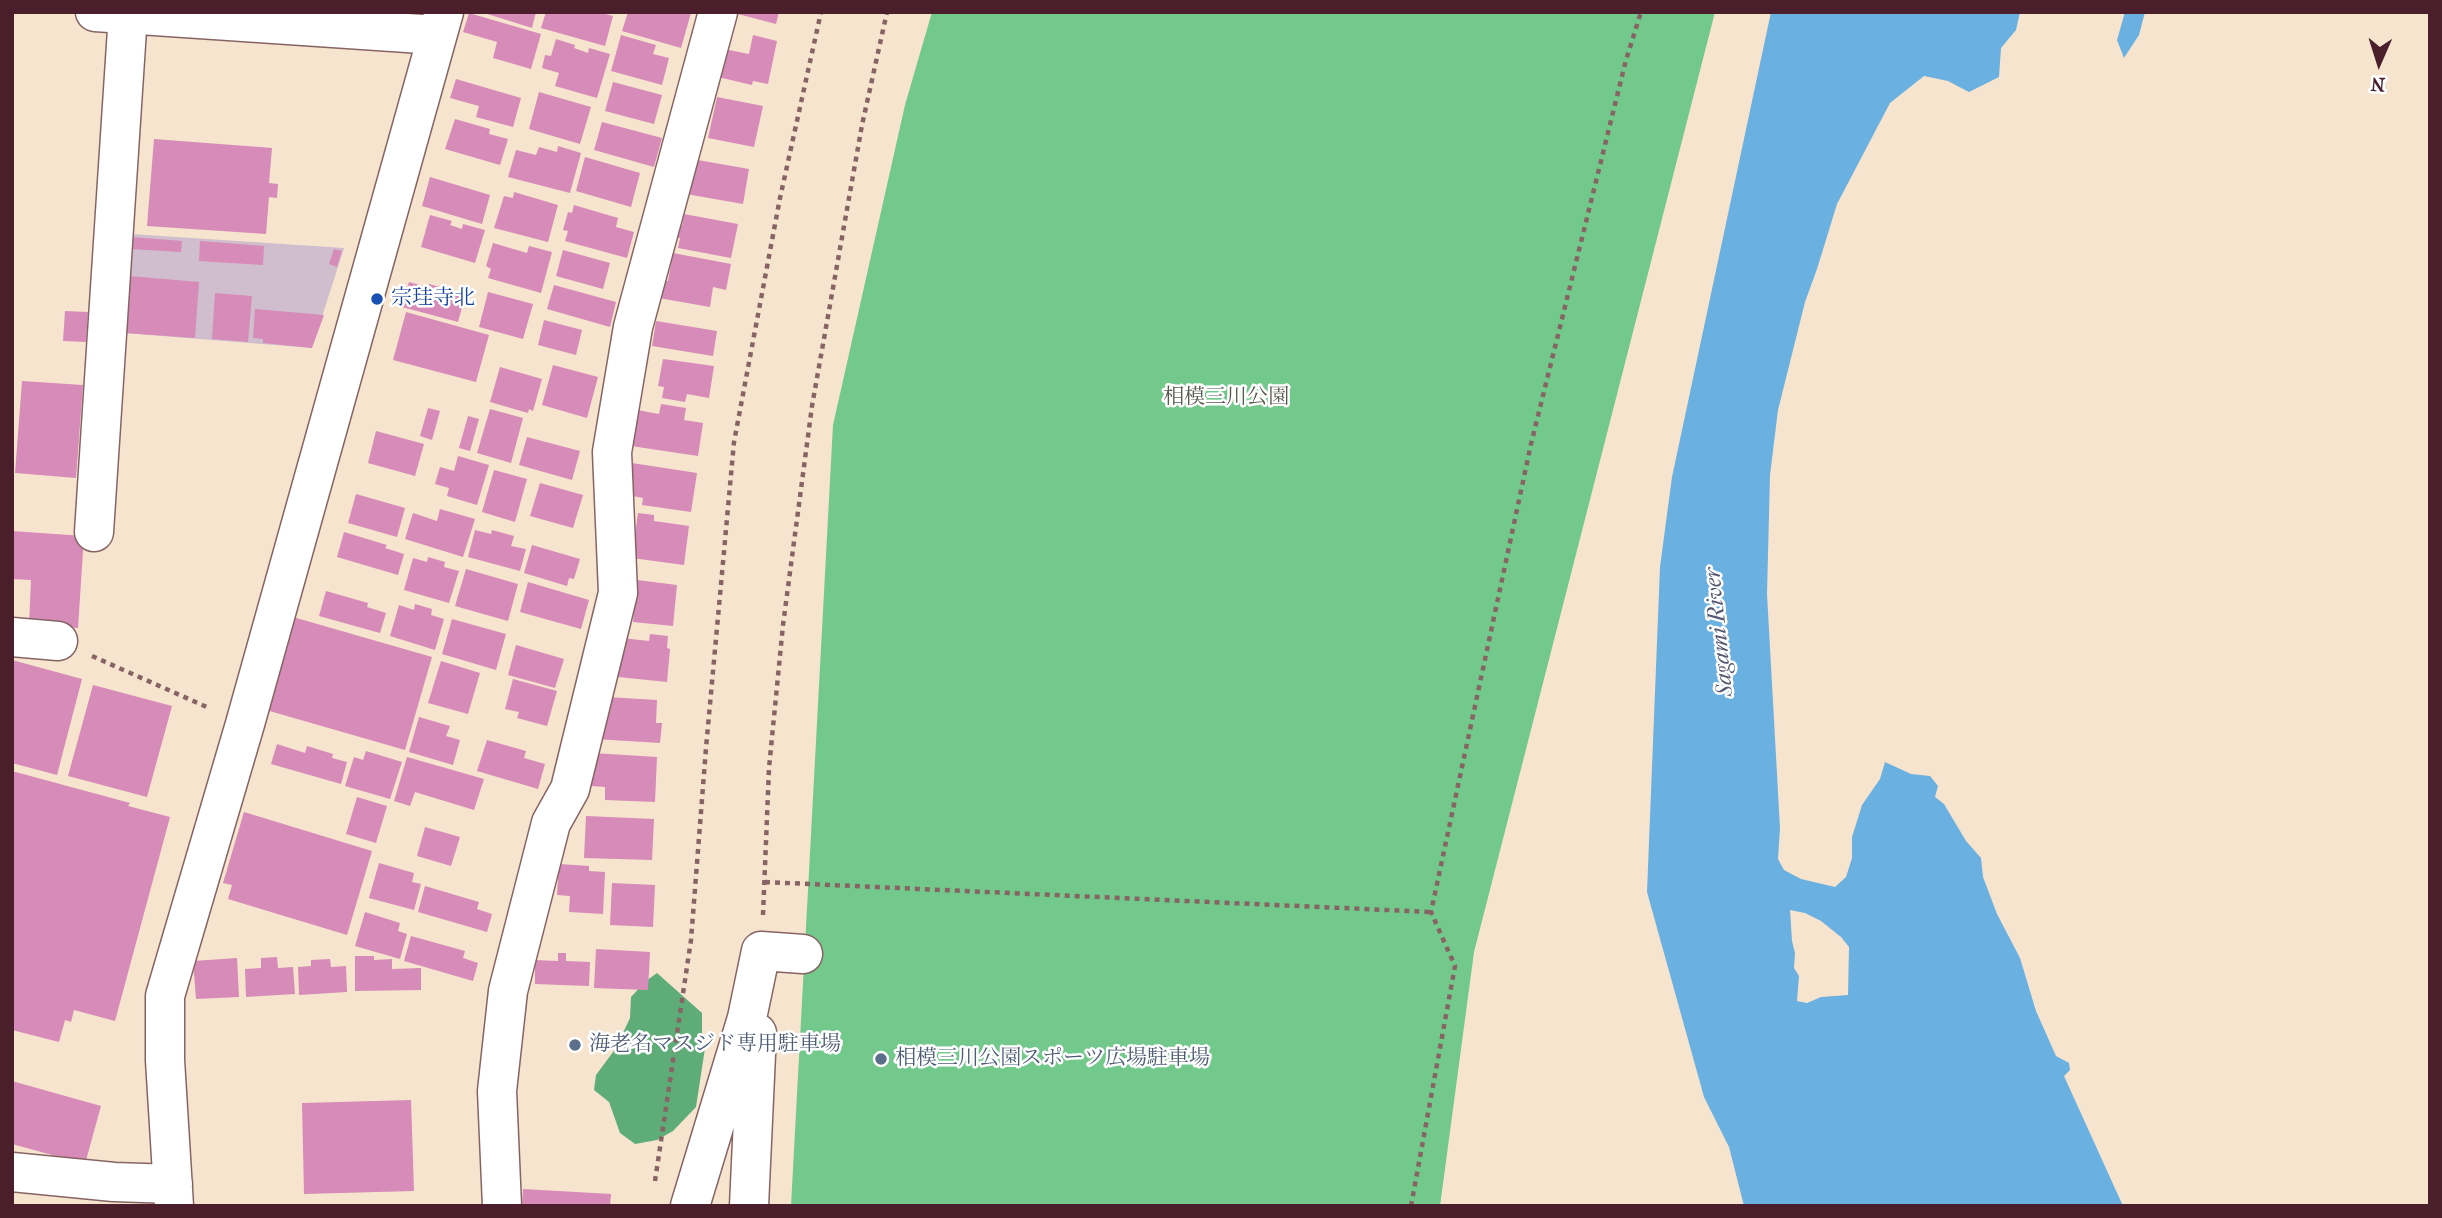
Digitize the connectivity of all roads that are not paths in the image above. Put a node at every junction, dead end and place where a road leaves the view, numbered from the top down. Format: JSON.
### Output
{"nodes":[{"id":1,"x":718,"y":12,"type":"edge"},
{"id":2,"x":111,"y":13,"type":"edge"},
{"id":3,"x":259,"y":18,"type":"edge"},
{"id":4,"x":440,"y":24,"type":"edge"},
{"id":5,"x":94,"y":532,"type":"dead end"},
{"id":6,"x":12,"y":637,"type":"edge"},
{"id":7,"x":58,"y":641,"type":"road end"},
{"id":8,"x":761,"y":951,"type":"junction"},
{"id":9,"x":803,"y":954,"type":"dead end"},
{"id":10,"x":12,"y":1172,"type":"edge"},
{"id":11,"x":174,"y":1195,"type":"edge"},
{"id":12,"x":502,"y":1206,"type":"edge"},
{"id":13,"x":690,"y":1206,"type":"edge"},
{"id":14,"x":749,"y":1206,"type":"edge"}],
"edges":[{"from":1,"to":12,"type":"street"},
{"from":2,"to":3,"type":"street"},
{"from":2,"to":5,"type":"street"},
{"from":3,"to":4,"type":"street"},
{"from":4,"to":11,"type":"street"},
{"from":6,"to":7,"type":"street"},
{"from":8,"to":9,"type":"street"},
{"from":8,"to":13,"type":"street"},
{"from":8,"to":14,"type":"street"},
{"from":10,"to":11,"type":"street"}]}
